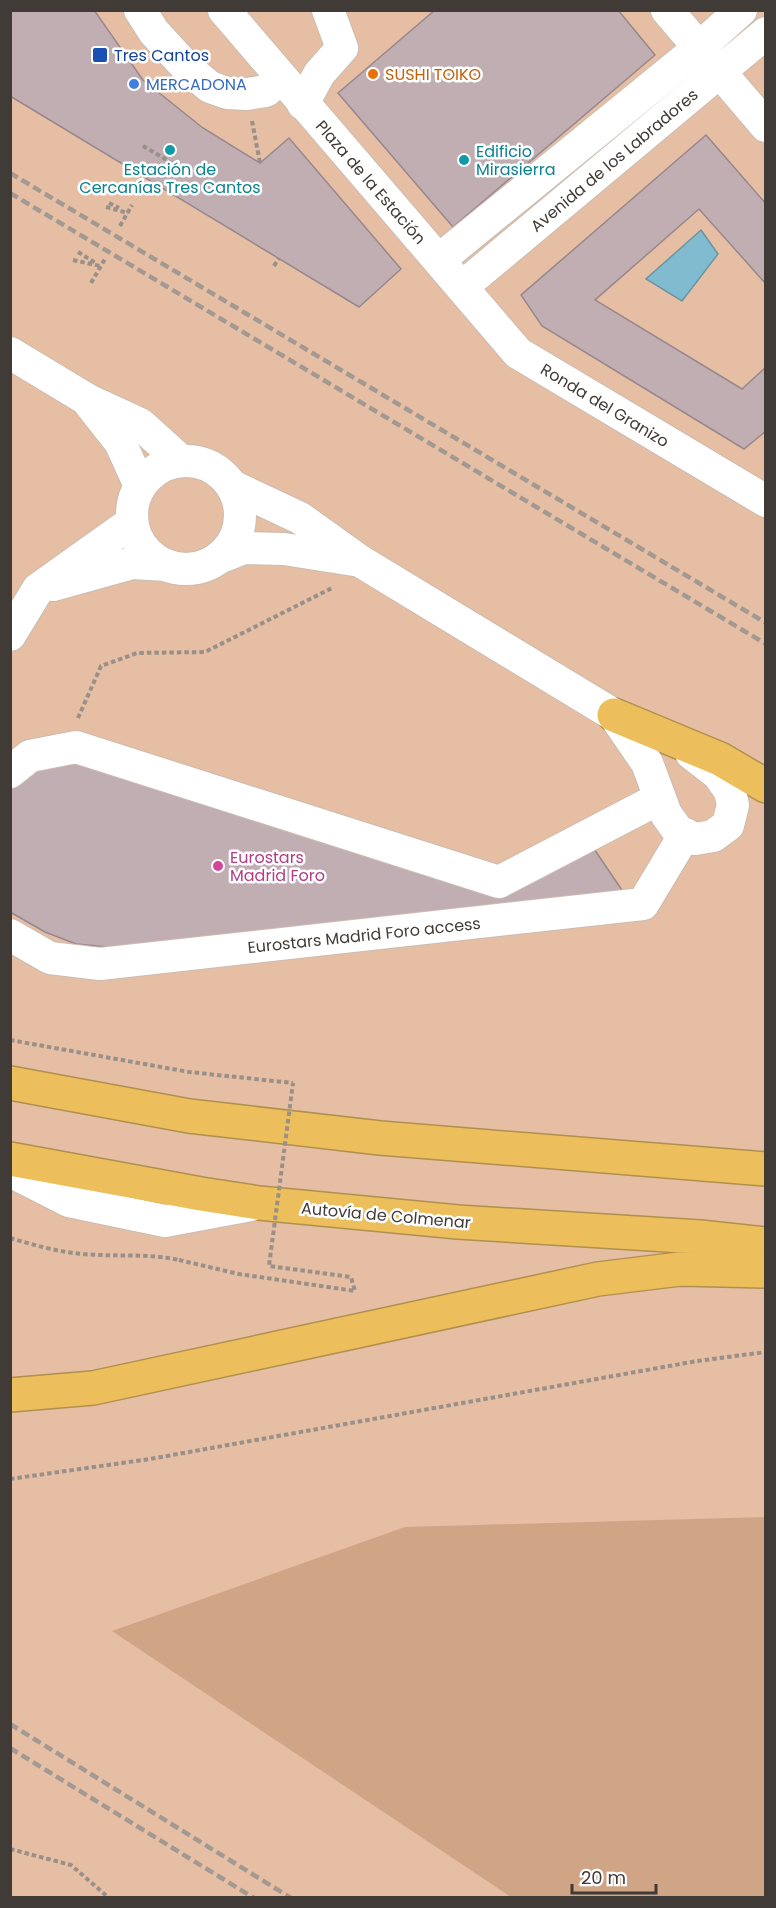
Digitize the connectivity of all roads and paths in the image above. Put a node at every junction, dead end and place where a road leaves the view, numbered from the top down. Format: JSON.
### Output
{"nodes":[{"id":1,"x":140,"y":10,"type":"edge"},
{"id":2,"x":224,"y":10,"type":"edge"},
{"id":3,"x":328,"y":10,"type":"edge"},
{"id":4,"x":667,"y":10,"type":"edge"},
{"id":5,"x":741,"y":10,"type":"edge"},
{"id":6,"x":765,"y":33,"type":"edge"},
{"id":7,"x":699,"y":48,"type":"junction"},
{"id":8,"x":719,"y":72,"type":"junction"},
{"id":9,"x":281,"y":78,"type":"junction"},
{"id":10,"x":246,"y":94,"type":"junction"},
{"id":11,"x":303,"y":104,"type":"junction"},
{"id":12,"x":765,"y":126,"type":"edge"},
{"id":13,"x":143,"y":146,"type":"dead end"},
{"id":14,"x":260,"y":163,"type":"dead end"},
{"id":15,"x":189,"y":173,"type":"dead end"},
{"id":16,"x":107,"y":205,"type":"dead end"},
{"id":17,"x":132,"y":205,"type":"dead end"},
{"id":18,"x":128,"y":213,"type":"junction"},
{"id":19,"x":120,"y":226,"type":"dead end"},
{"id":20,"x":78,"y":252,"type":"dead end"},
{"id":21,"x":279,"y":258,"type":"dead end"},
{"id":22,"x":105,"y":259,"type":"dead end"},
{"id":23,"x":74,"y":260,"type":"dead end"},
{"id":24,"x":439,"y":260,"type":"junction"},
{"id":25,"x":100,"y":266,"type":"junction"},
{"id":26,"x":274,"y":266,"type":"dead end"},
{"id":27,"x":91,"y":283,"type":"dead end"},
{"id":28,"x":462,"y":287,"type":"junction"},
{"id":29,"x":10,"y":353,"type":"edge"},
{"id":30,"x":88,"y":400,"type":"junction"},
{"id":31,"x":181,"y":461,"type":"junction"},
{"id":32,"x":141,"y":486,"type":"junction"},
{"id":33,"x":232,"y":486,"type":"junction"},
{"id":34,"x":761,"y":491,"type":"edge"},
{"id":35,"x":132,"y":522,"type":"junction"},
{"id":36,"x":219,"y":558,"type":"junction"},
{"id":37,"x":360,"y":561,"type":"junction"},
{"id":38,"x":166,"y":565,"type":"junction"},
{"id":39,"x":38,"y":589,"type":"junction"},
{"id":40,"x":10,"y":635,"type":"edge"},
{"id":41,"x":614,"y":715,"type":"junction"},
{"id":42,"x":676,"y":742,"type":"junction"},
{"id":43,"x":65,"y":749,"type":"junction"},
{"id":44,"x":10,"y":772,"type":"edge"},
{"id":45,"x":765,"y":786,"type":"edge"},
{"id":46,"x":660,"y":798,"type":"junction"},
{"id":47,"x":685,"y":834,"type":"junction"},
{"id":48,"x":10,"y":935,"type":"edge"},
{"id":49,"x":10,"y":1040,"type":"edge"},
{"id":50,"x":10,"y":1083,"type":"edge"},
{"id":51,"x":10,"y":1159,"type":"edge"},
{"id":52,"x":765,"y":1170,"type":"edge"},
{"id":53,"x":10,"y":1171,"type":"edge"},
{"id":54,"x":259,"y":1203,"type":"junction"},
{"id":55,"x":10,"y":1238,"type":"edge"},
{"id":56,"x":765,"y":1244,"type":"edge"},
{"id":57,"x":765,"y":1271,"type":"edge"},
{"id":58,"x":765,"y":1352,"type":"edge"},
{"id":59,"x":10,"y":1395,"type":"edge"},
{"id":60,"x":10,"y":1479,"type":"edge"},
{"id":61,"x":10,"y":1849,"type":"edge"},
{"id":62,"x":109,"y":1898,"type":"edge"}],
"edges":[{"from":1,"to":10,"type":"street"},
{"from":2,"to":9,"type":"street","name":"Plaza de la Estación"},
{"from":3,"to":11,"type":"street","name":"Plaza de la Estación"},
{"from":4,"to":7,"type":"street"},
{"from":5,"to":7,"type":"street","name":"Avenida de los Labradores"},
{"from":6,"to":8,"type":"street","name":"Avenida de los Labradores"},
{"from":7,"to":8,"type":"street"},
{"from":7,"to":24,"type":"street","name":"Avenida de los Labradores"},
{"from":8,"to":12,"type":"street"},
{"from":8,"to":28,"type":"street","name":"Avenida de los Labradores"},
{"from":9,"to":10,"type":"street"},
{"from":9,"to":11,"type":"street","name":"Plaza de la Estación"},
{"from":10,"to":14,"type":"path"},
{"from":11,"to":24,"type":"street","name":"Plaza de la Estación"},
{"from":13,"to":15,"type":"path"},
{"from":16,"to":18,"type":"path"},
{"from":17,"to":18,"type":"path"},
{"from":18,"to":19,"type":"path"},
{"from":20,"to":25,"type":"path"},
{"from":21,"to":26,"type":"path"},
{"from":22,"to":25,"type":"path"},
{"from":23,"to":25,"type":"path"},
{"from":24,"to":28,"type":"street","name":"Plaza de la Estación"},
{"from":25,"to":27,"type":"path"},
{"from":28,"to":34,"type":"street","name":"Ronda del Granizo"},
{"from":29,"to":30,"type":"street"},
{"from":30,"to":31,"type":"street"},
{"from":30,"to":32,"type":"street"},
{"from":31,"to":32,"type":"street"},
{"from":31,"to":33,"type":"street"},
{"from":32,"to":35,"type":"street"},
{"from":33,"to":36,"type":"street"},
{"from":33,"to":37,"type":"street"},
{"from":35,"to":38,"type":"street"},
{"from":35,"to":39,"type":"street"},
{"from":36,"to":37,"type":"street"},
{"from":36,"to":38,"type":"street"},
{"from":37,"to":41,"type":"street"},
{"from":37,"to":43,"type":"path"},
{"from":38,"to":39,"type":"street"},
{"from":39,"to":40,"type":"street"},
{"from":41,"to":42,"type":"highway"},
{"from":41,"to":46,"type":"street"},
{"from":42,"to":45,"type":"highway"},
{"from":42,"to":47,"type":"street"},
{"from":43,"to":44,"type":"street"},
{"from":43,"to":46,"type":"street"},
{"from":46,"to":47,"type":"street"},
{"from":47,"to":48,"type":"street","name":"Eurostars Madrid Foro access"},
{"from":49,"to":55,"type":"path","bridge":true},
{"from":50,"to":52,"type":"highway"},
{"from":51,"to":54,"type":"highway","name":"Autovía de Colmenar"},
{"from":53,"to":54,"type":"street"},
{"from":54,"to":56,"type":"highway","name":"Autovía de Colmenar"},
{"from":57,"to":59,"type":"highway"},
{"from":58,"to":60,"type":"path"},
{"from":61,"to":62,"type":"path"}]}
